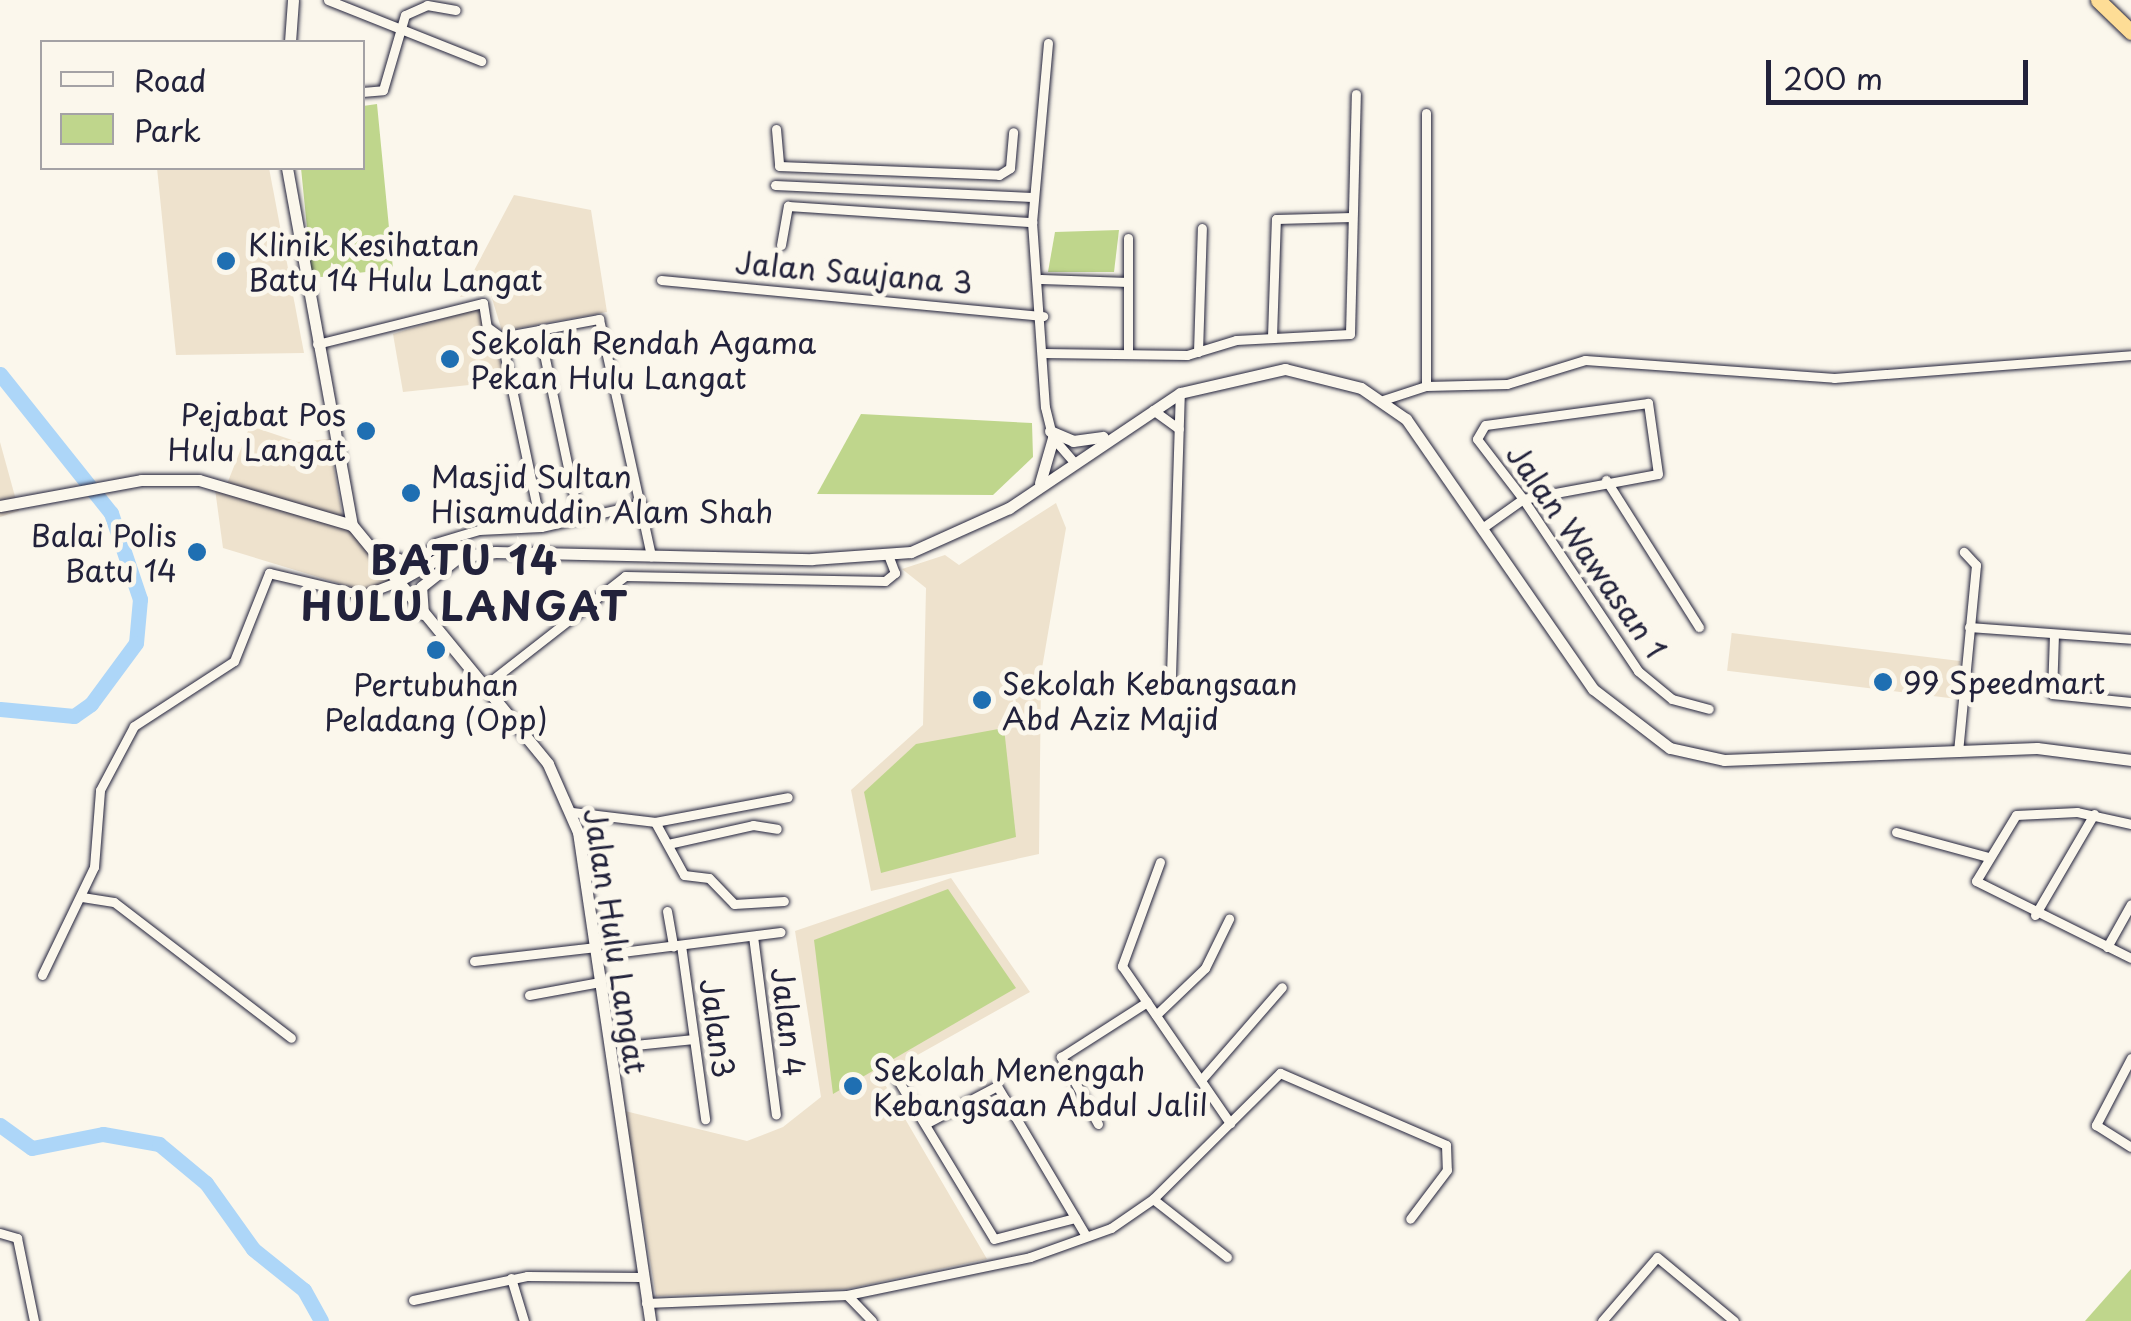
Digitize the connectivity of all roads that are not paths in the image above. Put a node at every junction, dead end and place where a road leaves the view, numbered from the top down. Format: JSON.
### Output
{"nodes":[{"id":1,"x":293,"y":0,"type":"edge"},
{"id":2,"x":328,"y":0,"type":"edge"},
{"id":3,"x":2098,"y":0,"type":"edge"},
{"id":4,"x":456,"y":10,"type":"dead end"},
{"id":5,"x":398,"y":24,"type":"junction"},
{"id":6,"x":2131,"y":32,"type":"edge"},
{"id":7,"x":290,"y":40,"type":"edge"},
{"id":8,"x":1048,"y":43,"type":"dead end"},
{"id":9,"x":481,"y":62,"type":"dead end"},
{"id":10,"x":365,"y":92,"type":"edge"},
{"id":11,"x":1356,"y":94,"type":"dead end"},
{"id":12,"x":1426,"y":113,"type":"dead end"},
{"id":13,"x":776,"y":128,"type":"dead end"},
{"id":14,"x":1012,"y":132,"type":"dead end"},
{"id":15,"x":287,"y":170,"type":"edge"},
{"id":16,"x":888,"y":171,"type":"junction"},
{"id":17,"x":775,"y":185,"type":"dead end"},
{"id":18,"x":888,"y":190,"type":"junction"},
{"id":19,"x":1032,"y":197,"type":"junction"},
{"id":20,"x":1352,"y":217,"type":"junction"},
{"id":21,"x":1032,"y":222,"type":"junction"},
{"id":22,"x":1202,"y":228,"type":"dead end"},
{"id":23,"x":1128,"y":238,"type":"dead end"},
{"id":24,"x":780,"y":245,"type":"dead end"},
{"id":25,"x":1041,"y":279,"type":"junction"},
{"id":26,"x":661,"y":280,"type":"dead end"},
{"id":27,"x":1128,"y":282,"type":"junction"},
{"id":28,"x":1043,"y":316,"type":"junction"},
{"id":29,"x":540,"y":330,"type":"junction"},
{"id":30,"x":501,"y":337,"type":"junction"},
{"id":31,"x":1272,"y":337,"type":"junction"},
{"id":32,"x":317,"y":344,"type":"junction"},
{"id":33,"x":1198,"y":352,"type":"junction"},
{"id":34,"x":1043,"y":353,"type":"junction"},
{"id":35,"x":1128,"y":354,"type":"junction"},
{"id":36,"x":2131,"y":355,"type":"edge"},
{"id":37,"x":1426,"y":386,"type":"junction"},
{"id":38,"x":1180,"y":393,"type":"junction"},
{"id":39,"x":1383,"y":400,"type":"junction"},
{"id":40,"x":1151,"y":409,"type":"junction"},
{"id":41,"x":1178,"y":429,"type":"junction"},
{"id":42,"x":1051,"y":434,"type":"junction"},
{"id":43,"x":1112,"y":434,"type":"junction"},
{"id":44,"x":1073,"y":461,"type":"junction"},
{"id":45,"x":1606,"y":480,"type":"junction"},
{"id":46,"x":1038,"y":487,"type":"junction"},
{"id":47,"x":1523,"y":499,"type":"junction"},
{"id":48,"x":642,"y":504,"type":"junction"},
{"id":49,"x":0,"y":506,"type":"edge"},
{"id":50,"x":580,"y":519,"type":"junction"},
{"id":51,"x":352,"y":525,"type":"junction"},
{"id":52,"x":1485,"y":526,"type":"junction"},
{"id":53,"x":540,"y":527,"type":"junction"},
{"id":54,"x":1964,"y":552,"type":"dead end"},
{"id":55,"x":468,"y":554,"type":"junction"},
{"id":56,"x":888,"y":555,"type":"junction"},
{"id":57,"x":651,"y":556,"type":"junction"},
{"id":58,"x":417,"y":566,"type":"junction"},
{"id":59,"x":395,"y":582,"type":"junction"},
{"id":60,"x":423,"y":616,"type":"junction"},
{"id":61,"x":1699,"y":627,"type":"dead end"},
{"id":62,"x":1969,"y":628,"type":"junction"},
{"id":63,"x":2054,"y":634,"type":"junction"},
{"id":64,"x":2131,"y":639,"type":"edge"},
{"id":65,"x":1171,"y":675,"type":"dead end"},
{"id":66,"x":482,"y":687,"type":"junction"},
{"id":67,"x":2131,"y":702,"type":"edge"},
{"id":68,"x":1709,"y":709,"type":"dead end"},
{"id":69,"x":1958,"y":752,"type":"junction"},
{"id":70,"x":2131,"y":760,"type":"edge"},
{"id":71,"x":788,"y":796,"type":"dead end"},
{"id":72,"x":572,"y":812,"type":"junction"},
{"id":73,"x":2094,"y":814,"type":"junction"},
{"id":74,"x":655,"y":822,"type":"junction"},
{"id":75,"x":2131,"y":824,"type":"edge"},
{"id":76,"x":777,"y":829,"type":"dead end"},
{"id":77,"x":1896,"y":832,"type":"dead end"},
{"id":78,"x":668,"y":844,"type":"junction"},
{"id":79,"x":1988,"y":857,"type":"junction"},
{"id":80,"x":1160,"y":862,"type":"dead end"},
{"id":81,"x":82,"y":897,"type":"junction"},
{"id":82,"x":784,"y":901,"type":"dead end"},
{"id":83,"x":2131,"y":904,"type":"edge"},
{"id":84,"x":667,"y":911,"type":"dead end"},
{"id":85,"x":2035,"y":915,"type":"junction"},
{"id":86,"x":1230,"y":919,"type":"dead end"},
{"id":87,"x":781,"y":932,"type":"dead end"},
{"id":88,"x":753,"y":936,"type":"junction"},
{"id":89,"x":677,"y":945,"type":"junction"},
{"id":90,"x":2107,"y":947,"type":"junction"},
{"id":91,"x":597,"y":951,"type":"junction"},
{"id":92,"x":2131,"y":958,"type":"edge"},
{"id":93,"x":474,"y":961,"type":"dead end"},
{"id":94,"x":42,"y":975,"type":"dead end"},
{"id":95,"x":600,"y":982,"type":"junction"},
{"id":96,"x":1282,"y":987,"type":"dead end"},
{"id":97,"x":528,"y":995,"type":"dead end"},
{"id":98,"x":1147,"y":1002,"type":"junction"},
{"id":99,"x":1156,"y":1016,"type":"junction"},
{"id":100,"x":291,"y":1038,"type":"dead end"},
{"id":101,"x":694,"y":1039,"type":"junction"},
{"id":102,"x":636,"y":1045,"type":"dead end"},
{"id":103,"x":2131,"y":1058,"type":"edge"},
{"id":104,"x":896,"y":1077,"type":"dead end"},
{"id":105,"x":1202,"y":1080,"type":"junction"},
{"id":106,"x":776,"y":1116,"type":"dead end"},
{"id":107,"x":705,"y":1118,"type":"dead end"},
{"id":108,"x":1230,"y":1122,"type":"junction"},
{"id":109,"x":924,"y":1124,"type":"junction"},
{"id":110,"x":1098,"y":1124,"type":"dead end"},
{"id":111,"x":2131,"y":1147,"type":"edge"},
{"id":112,"x":1153,"y":1199,"type":"junction"},
{"id":113,"x":1076,"y":1218,"type":"junction"},
{"id":114,"x":1410,"y":1219,"type":"dead end"},
{"id":115,"x":0,"y":1233,"type":"edge"},
{"id":116,"x":1086,"y":1236,"type":"junction"},
{"id":117,"x":1228,"y":1258,"type":"dead end"},
{"id":118,"x":641,"y":1277,"type":"junction"},
{"id":119,"x":511,"y":1278,"type":"junction"},
{"id":120,"x":847,"y":1295,"type":"junction"},
{"id":121,"x":413,"y":1300,"type":"dead end"},
{"id":122,"x":646,"y":1303,"type":"junction"},
{"id":123,"x":34,"y":1321,"type":"edge"},
{"id":124,"x":524,"y":1321,"type":"edge"},
{"id":125,"x":650,"y":1321,"type":"edge"},
{"id":126,"x":872,"y":1321,"type":"edge"},
{"id":127,"x":1602,"y":1321,"type":"edge"},
{"id":128,"x":1734,"y":1321,"type":"edge"}],
"edges":[{"from":1,"to":7,"type":"street"},
{"from":2,"to":5,"type":"street"},
{"from":3,"to":6,"type":"highway"},
{"from":4,"to":5,"type":"street"},
{"from":5,"to":9,"type":"street"},
{"from":5,"to":10,"type":"street"},
{"from":8,"to":19,"type":"street"},
{"from":11,"to":20,"type":"street"},
{"from":12,"to":37,"type":"street"},
{"from":13,"to":16,"type":"street"},
{"from":14,"to":16,"type":"street"},
{"from":15,"to":32,"type":"street","name":"Jalan Hulu Langat"},
{"from":16,"to":18,"type":"street"},
{"from":17,"to":18,"type":"street"},
{"from":18,"to":19,"type":"street"},
{"from":19,"to":21,"type":"street"},
{"from":20,"to":31,"type":"street"},
{"from":20,"to":31,"type":"street"},
{"from":21,"to":24,"type":"street"},
{"from":21,"to":25,"type":"street"},
{"from":22,"to":33,"type":"street"},
{"from":23,"to":27,"type":"street"},
{"from":25,"to":27,"type":"street"},
{"from":25,"to":28,"type":"street"},
{"from":26,"to":28,"type":"street","name":"Jalan Saujana 3"},
{"from":27,"to":35,"type":"street"},
{"from":28,"to":34,"type":"street"},
{"from":29,"to":30,"type":"street"},
{"from":29,"to":48,"type":"street"},
{"from":29,"to":50,"type":"street"},
{"from":30,"to":32,"type":"street"},
{"from":30,"to":53,"type":"street"},
{"from":31,"to":33,"type":"street"},
{"from":32,"to":51,"type":"street","name":"Jalan Hulu Langat"},
{"from":33,"to":35,"type":"street"},
{"from":34,"to":35,"type":"street"},
{"from":34,"to":42,"type":"street"},
{"from":36,"to":37,"type":"street"},
{"from":37,"to":39,"type":"street"},
{"from":38,"to":39,"type":"street"},
{"from":38,"to":40,"type":"street"},
{"from":38,"to":41,"type":"street"},
{"from":39,"to":52,"type":"street"},
{"from":40,"to":41,"type":"street"},
{"from":40,"to":43,"type":"street"},
{"from":41,"to":65,"type":"street"},
{"from":42,"to":43,"type":"street"},
{"from":42,"to":44,"type":"street"},
{"from":42,"to":46,"type":"street"},
{"from":43,"to":44,"type":"street"},
{"from":44,"to":46,"type":"street"},
{"from":45,"to":47,"type":"street"},
{"from":45,"to":47,"type":"street","name":"Jalan Wawasan 1"},
{"from":45,"to":61,"type":"street"},
{"from":46,"to":56,"type":"street"},
{"from":47,"to":52,"type":"street"},
{"from":47,"to":68,"type":"street","name":"Jalan Wawasan 1"},
{"from":48,"to":50,"type":"street"},
{"from":48,"to":57,"type":"street"},
{"from":49,"to":51,"type":"street"},
{"from":50,"to":53,"type":"street"},
{"from":51,"to":58,"type":"street"},
{"from":51,"to":59,"type":"street","name":"Jalan Hulu Langat"},
{"from":52,"to":69,"type":"street"},
{"from":53,"to":58,"type":"street"},
{"from":54,"to":62,"type":"street"},
{"from":55,"to":57,"type":"street"},
{"from":55,"to":58,"type":"street"},
{"from":55,"to":60,"type":"street"},
{"from":56,"to":57,"type":"street"},
{"from":56,"to":66,"type":"street"},
{"from":58,"to":59,"type":"street"},
{"from":59,"to":60,"type":"street","name":"Jalan Hulu Langat"},
{"from":59,"to":81,"type":"street"},
{"from":60,"to":66,"type":"street","name":"Jalan Hulu Langat"},
{"from":62,"to":63,"type":"street"},
{"from":62,"to":69,"type":"street"},
{"from":63,"to":64,"type":"street"},
{"from":63,"to":67,"type":"street"},
{"from":66,"to":72,"type":"street","name":"Jalan Hulu Langat"},
{"from":69,"to":70,"type":"street"},
{"from":71,"to":74,"type":"street"},
{"from":72,"to":74,"type":"street"},
{"from":72,"to":91,"type":"street","name":"Jalan Hulu Langat"},
{"from":73,"to":75,"type":"street"},
{"from":73,"to":79,"type":"street"},
{"from":73,"to":85,"type":"street"},
{"from":74,"to":78,"type":"street"},
{"from":76,"to":78,"type":"street"},
{"from":77,"to":79,"type":"street"},
{"from":78,"to":82,"type":"street"},
{"from":79,"to":85,"type":"street"},
{"from":80,"to":98,"type":"street"},
{"from":81,"to":94,"type":"street"},
{"from":81,"to":100,"type":"street"},
{"from":83,"to":90,"type":"street"},
{"from":84,"to":89,"type":"street","name":"Jalan3"},
{"from":85,"to":90,"type":"street"},
{"from":86,"to":99,"type":"street"},
{"from":87,"to":88,"type":"street"},
{"from":88,"to":89,"type":"street"},
{"from":88,"to":106,"type":"street","name":"Jalan 4"},
{"from":89,"to":91,"type":"street"},
{"from":89,"to":101,"type":"street","name":"Jalan3"},
{"from":90,"to":92,"type":"street"},
{"from":91,"to":93,"type":"street"},
{"from":91,"to":95,"type":"street","name":"Jalan Hulu Langat"},
{"from":95,"to":97,"type":"street"},
{"from":95,"to":118,"type":"street","name":"Jalan Hulu Langat"},
{"from":96,"to":105,"type":"street"},
{"from":98,"to":99,"type":"street"},
{"from":98,"to":110,"type":"street"},
{"from":99,"to":105,"type":"street"},
{"from":101,"to":102,"type":"street"},
{"from":101,"to":107,"type":"street","name":"Jalan3"},
{"from":103,"to":111,"type":"street"},
{"from":104,"to":109,"type":"street"},
{"from":105,"to":108,"type":"street"},
{"from":108,"to":112,"type":"street"},
{"from":108,"to":114,"type":"street"},
{"from":109,"to":113,"type":"street"},
{"from":109,"to":113,"type":"street"},
{"from":112,"to":116,"type":"street"},
{"from":112,"to":117,"type":"street"},
{"from":113,"to":116,"type":"street"},
{"from":115,"to":123,"type":"street"},
{"from":116,"to":120,"type":"street"},
{"from":118,"to":119,"type":"street"},
{"from":118,"to":122,"type":"street","name":"Jalan Hulu Langat"},
{"from":119,"to":121,"type":"street"},
{"from":119,"to":124,"type":"street"},
{"from":120,"to":122,"type":"street"},
{"from":120,"to":126,"type":"street"},
{"from":122,"to":125,"type":"street","name":"Jalan Hulu Langat"},
{"from":127,"to":128,"type":"street"}]}
